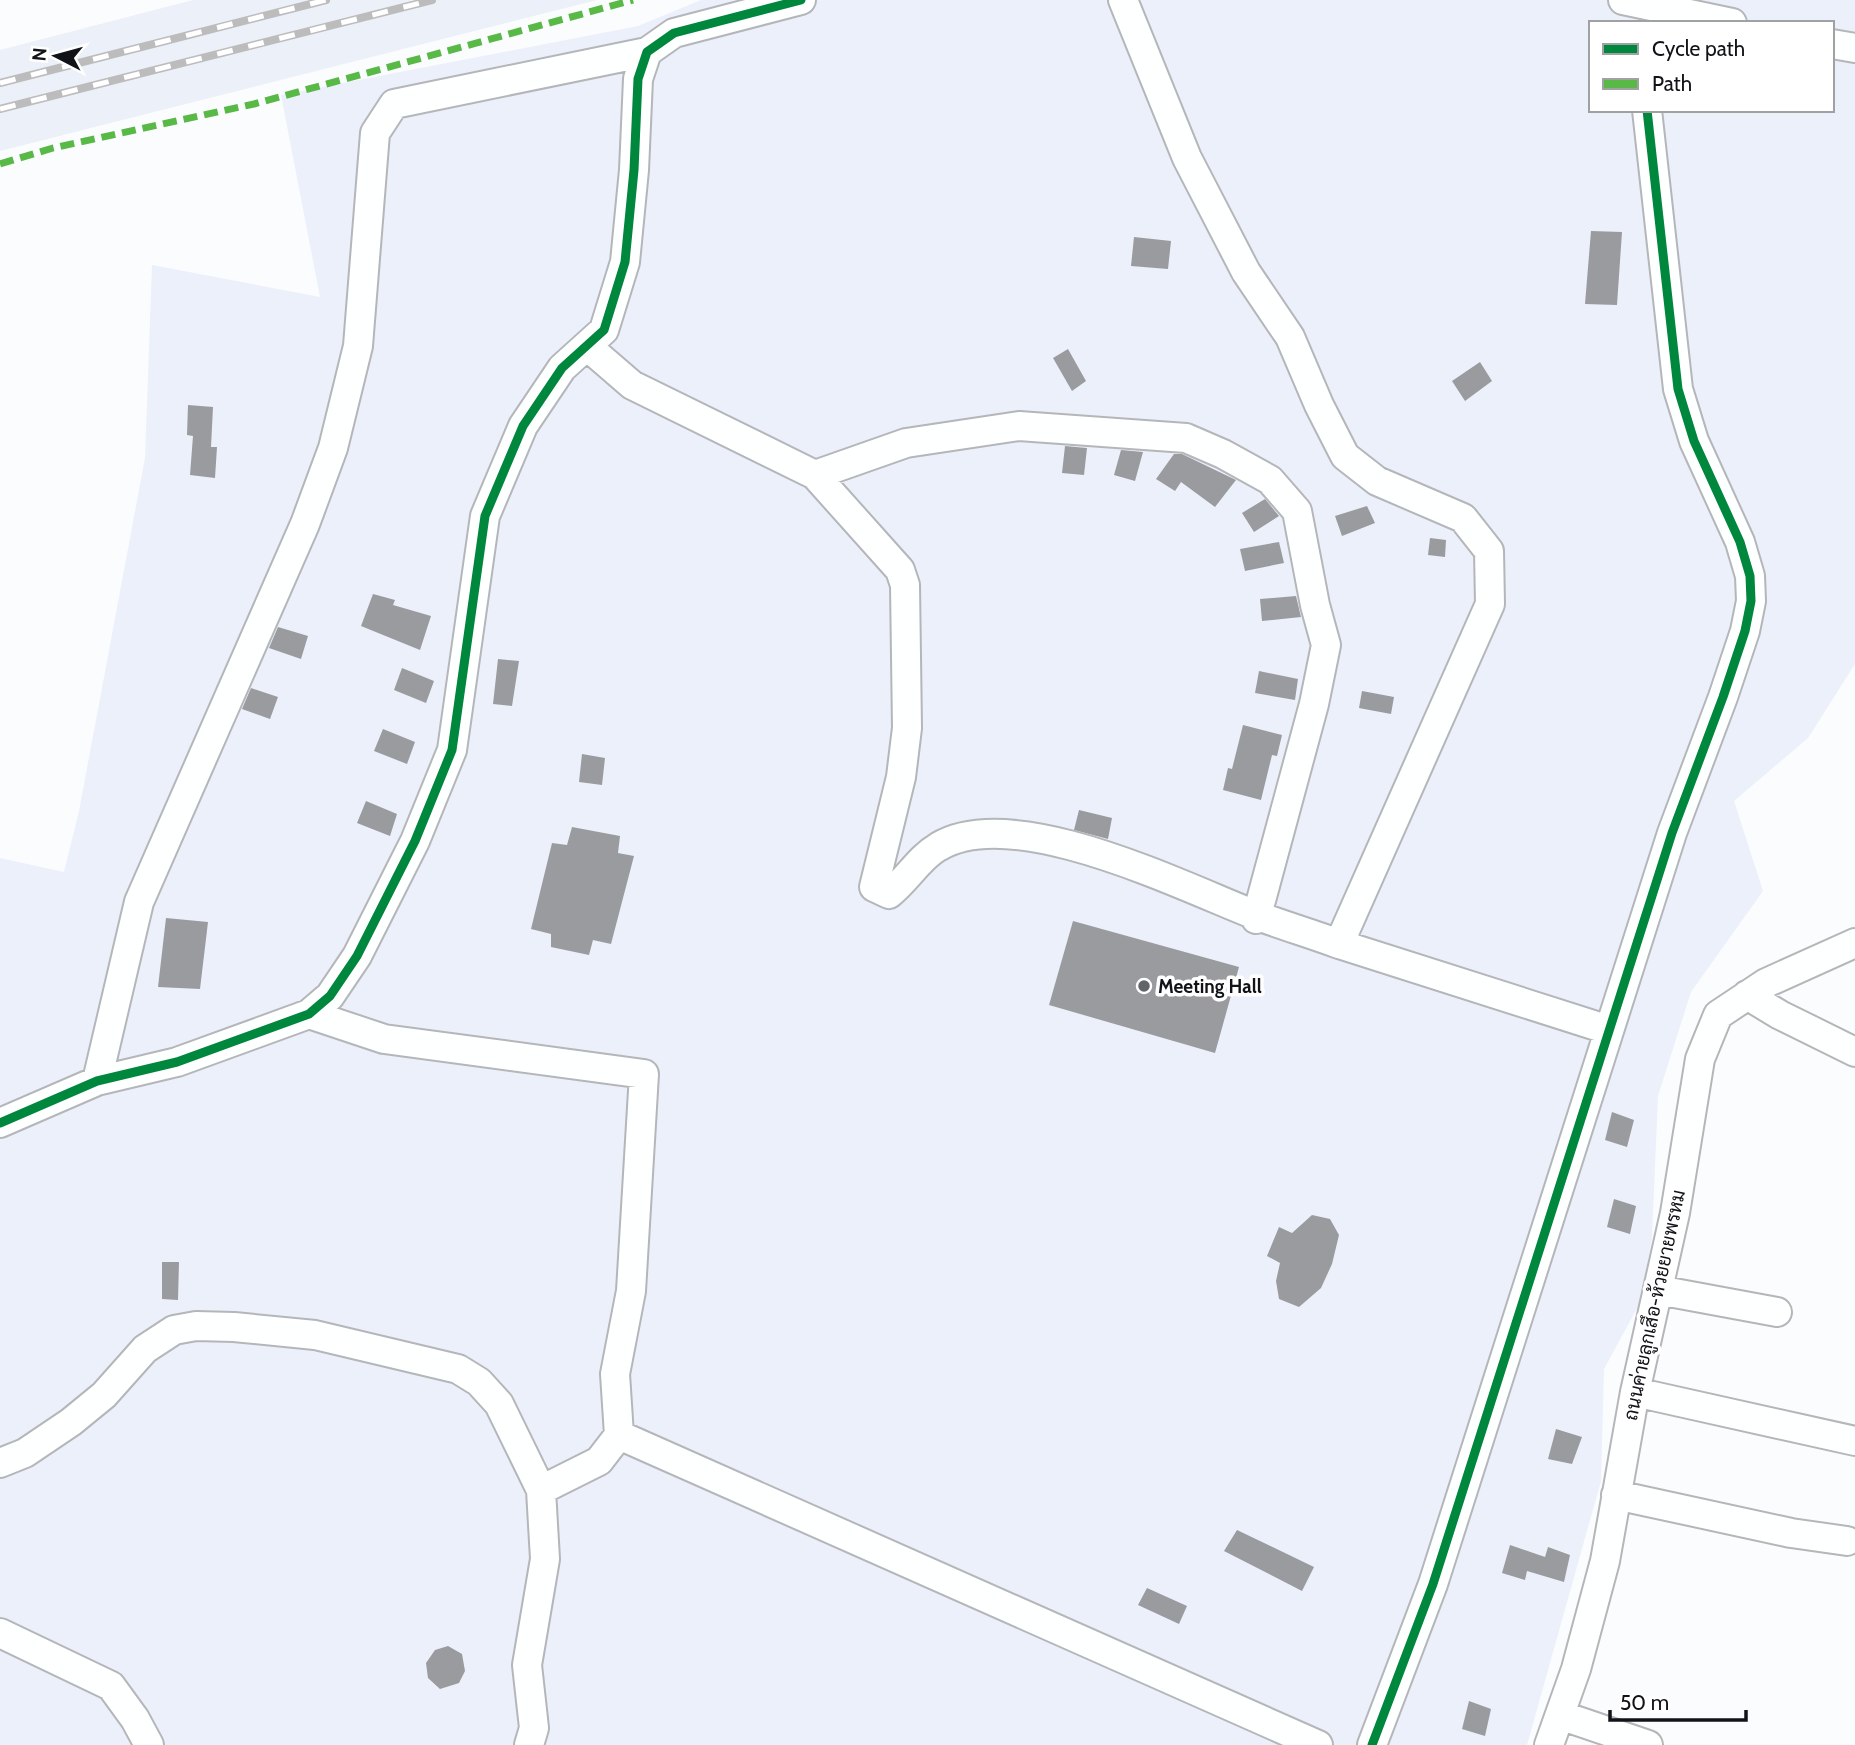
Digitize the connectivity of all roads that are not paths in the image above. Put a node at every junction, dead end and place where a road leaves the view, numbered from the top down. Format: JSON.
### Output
{"nodes":[{"id":1,"x":801,"y":0,"type":"edge"},
{"id":2,"x":1123,"y":0,"type":"edge"},
{"id":3,"x":1632,"y":8,"type":"edge"},
{"id":4,"x":1719,"y":21,"type":"edge"},
{"id":5,"x":1834,"y":44,"type":"edge"},
{"id":6,"x":1855,"y":48,"type":"edge"},
{"id":7,"x":647,"y":52,"type":"junction"},
{"id":8,"x":1647,"y":112,"type":"edge"},
{"id":9,"x":588,"y":347,"type":"junction"},
{"id":10,"x":815,"y":475,"type":"junction"},
{"id":11,"x":1256,"y":917,"type":"junction"},
{"id":12,"x":1855,"y":943,"type":"edge"},
{"id":13,"x":1339,"y":944,"type":"junction"},
{"id":14,"x":1747,"y":995,"type":"junction"},
{"id":15,"x":309,"y":1014,"type":"junction"},
{"id":16,"x":1609,"y":1030,"type":"junction"},
{"id":17,"x":1855,"y":1052,"type":"edge"},
{"id":18,"x":97,"y":1081,"type":"junction"},
{"id":19,"x":0,"y":1123,"type":"edge"},
{"id":20,"x":1658,"y":1290,"type":"junction"},
{"id":21,"x":1777,"y":1312,"type":"dead end"},
{"id":22,"x":1635,"y":1392,"type":"junction"},
{"id":23,"x":619,"y":1435,"type":"junction"},
{"id":24,"x":1855,"y":1441,"type":"edge"},
{"id":25,"x":0,"y":1463,"type":"edge"},
{"id":26,"x":541,"y":1490,"type":"junction"},
{"id":27,"x":1616,"y":1495,"type":"junction"},
{"id":28,"x":1847,"y":1541,"type":"dead end"},
{"id":29,"x":0,"y":1633,"type":"edge"},
{"id":30,"x":1560,"y":1715,"type":"junction"},
{"id":31,"x":149,"y":1745,"type":"edge"},
{"id":32,"x":528,"y":1745,"type":"edge"},
{"id":33,"x":1318,"y":1745,"type":"edge"},
{"id":34,"x":1372,"y":1745,"type":"edge"},
{"id":35,"x":1549,"y":1745,"type":"edge"},
{"id":36,"x":1647,"y":1745,"type":"edge"}],
"edges":[{"from":1,"to":7,"type":"street"},
{"from":2,"to":13,"type":"street"},
{"from":3,"to":4,"type":"street"},
{"from":5,"to":6,"type":"street"},
{"from":7,"to":9,"type":"street"},
{"from":7,"to":18,"type":"street"},
{"from":8,"to":16,"type":"street"},
{"from":9,"to":10,"type":"street"},
{"from":9,"to":15,"type":"street"},
{"from":10,"to":11,"type":"street"},
{"from":10,"to":11,"type":"street"},
{"from":11,"to":13,"type":"street"},
{"from":12,"to":14,"type":"street","name":"ถนนค่ายลูกเสึอ-ห้วยยายพรหม"},
{"from":13,"to":16,"type":"street"},
{"from":14,"to":17,"type":"street"},
{"from":14,"to":20,"type":"street","name":"ถนนค่ายลูกเสึอ-ห้วยยายพรหม"},
{"from":15,"to":18,"type":"street"},
{"from":15,"to":23,"type":"street"},
{"from":16,"to":34,"type":"street"},
{"from":18,"to":19,"type":"street"},
{"from":20,"to":21,"type":"street"},
{"from":20,"to":22,"type":"street","name":"ถนนค่ายลูกเสึอ-ห้วยยายพรหม"},
{"from":22,"to":24,"type":"street"},
{"from":22,"to":27,"type":"street","name":"ถนนค่ายลูกเสึอ-ห้วยยายพรหม"},
{"from":23,"to":26,"type":"street"},
{"from":23,"to":33,"type":"street"},
{"from":25,"to":26,"type":"street"},
{"from":26,"to":32,"type":"street"},
{"from":27,"to":28,"type":"street"},
{"from":27,"to":30,"type":"street","name":"ถนนค่ายลูกเสึอ-ห้วยยายพรหม"},
{"from":29,"to":31,"type":"street"},
{"from":30,"to":35,"type":"street","name":"ถนนค่ายลูกเสึอ-ห้วยยายพรหม"},
{"from":30,"to":36,"type":"street"}]}
